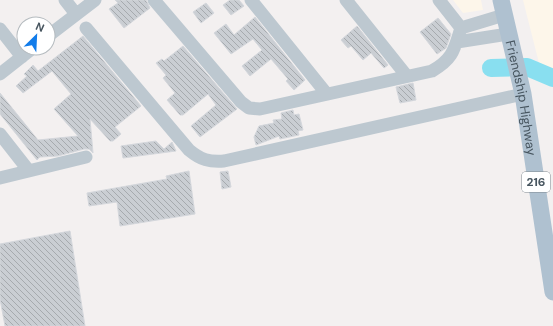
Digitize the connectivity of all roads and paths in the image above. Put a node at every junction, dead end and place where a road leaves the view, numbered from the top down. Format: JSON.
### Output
{"nodes":[{"id":1,"x":65,"y":0,"type":"edge"},
{"id":2,"x":95,"y":0,"type":"edge"},
{"id":3,"x":154,"y":0,"type":"edge"},
{"id":4,"x":251,"y":0,"type":"edge"},
{"id":5,"x":346,"y":0,"type":"edge"},
{"id":6,"x":439,"y":0,"type":"edge"},
{"id":7,"x":503,"y":8,"type":"edge"},
{"id":8,"x":76,"y":14,"type":"junction"},
{"id":9,"x":486,"y":21,"type":"junction"},
{"id":10,"x":86,"y":28,"type":"dead end"},
{"id":11,"x":462,"y":28,"type":"junction"},
{"id":12,"x":0,"y":29,"type":"edge"},
{"id":13,"x":56,"y":30,"type":"edge"},
{"id":14,"x":490,"y":37,"type":"junction"},
{"id":15,"x":510,"y":40,"type":"junction"},
{"id":16,"x":457,"y":42,"type":"junction"},
{"id":17,"x":22,"y":57,"type":"joint"},
{"id":18,"x":0,"y":74,"type":"edge"},
{"id":19,"x":406,"y":75,"type":"junction"},
{"id":20,"x":326,"y":93,"type":"junction"},
{"id":21,"x":523,"y":94,"type":"junction"},
{"id":22,"x":0,"y":134,"type":"edge"},
{"id":23,"x":86,"y":158,"type":"dead end"},
{"id":24,"x":30,"y":171,"type":"junction"},
{"id":25,"x":0,"y":178,"type":"edge"},
{"id":26,"x":553,"y":292,"type":"edge"}],
"edges":[{"from":1,"to":8,"type":"street"},
{"from":2,"to":8,"type":"street"},
{"from":3,"to":20,"type":"street"},
{"from":4,"to":20,"type":"street"},
{"from":5,"to":19,"type":"street"},
{"from":6,"to":11,"type":"street"},
{"from":7,"to":9,"type":"street"},
{"from":7,"to":15,"type":"main road","name":"Friendship Highway","number":"216"},
{"from":8,"to":13,"type":"street"},
{"from":9,"to":11,"type":"street"},
{"from":9,"to":14,"type":"street"},
{"from":10,"to":21,"type":"street"},
{"from":11,"to":16,"type":"street"},
{"from":12,"to":17,"type":"street"},
{"from":14,"to":15,"type":"street"},
{"from":14,"to":16,"type":"street"},
{"from":15,"to":21,"type":"main road","name":"Friendship Highway","number":"216"},
{"from":16,"to":19,"type":"street"},
{"from":17,"to":18,"type":"street"},
{"from":19,"to":20,"type":"street"},
{"from":21,"to":26,"type":"main road","name":"Friendship Highway","number":"216"},
{"from":22,"to":24,"type":"street"},
{"from":23,"to":24,"type":"street"},
{"from":24,"to":25,"type":"street"}]}
